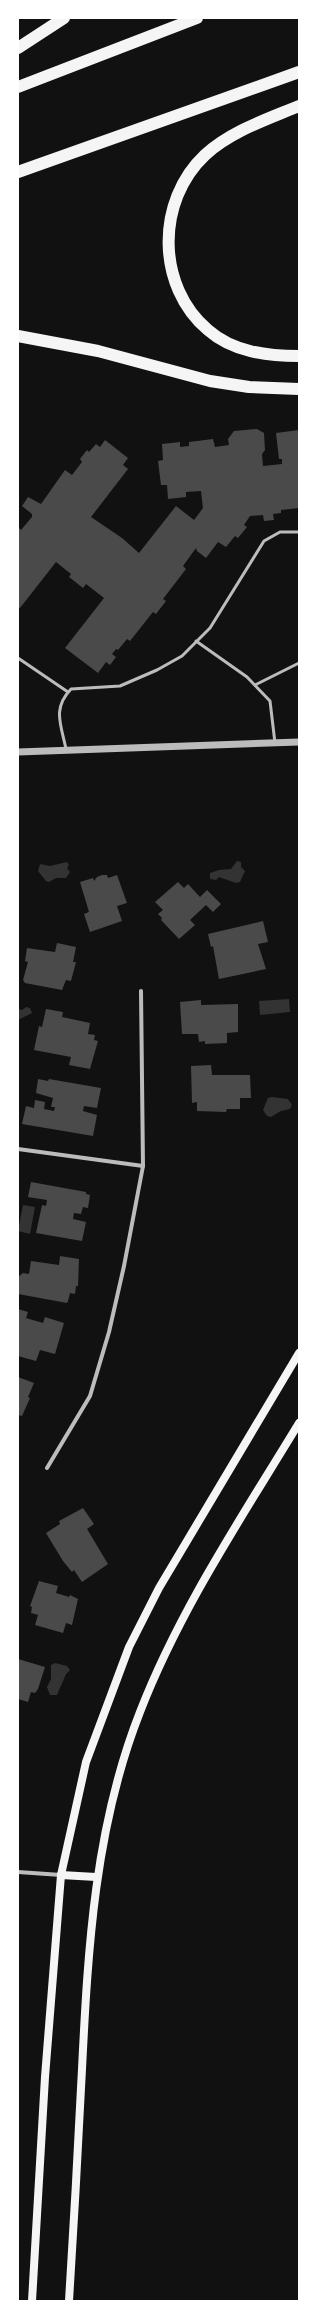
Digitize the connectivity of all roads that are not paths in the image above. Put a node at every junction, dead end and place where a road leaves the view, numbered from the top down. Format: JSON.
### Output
{"nodes":[{"id":1,"x":64,"y":18,"type":"edge"},
{"id":2,"x":197,"y":18,"type":"edge"},
{"id":3,"x":18,"y":48,"type":"edge"},
{"id":4,"x":299,"y":72,"type":"edge"},
{"id":5,"x":18,"y":87,"type":"edge"},
{"id":6,"x":299,"y":106,"type":"edge"},
{"id":7,"x":18,"y":172,"type":"edge"},
{"id":8,"x":18,"y":336,"type":"edge"},
{"id":9,"x":299,"y":356,"type":"edge"},
{"id":10,"x":299,"y":389,"type":"edge"},
{"id":11,"x":299,"y":532,"type":"edge"},
{"id":12,"x":196,"y":641,"type":"junction"},
{"id":13,"x":18,"y":658,"type":"edge"},
{"id":14,"x":299,"y":663,"type":"edge"},
{"id":15,"x":255,"y":685,"type":"junction"},
{"id":16,"x":68,"y":692,"type":"junction"},
{"id":17,"x":299,"y":742,"type":"edge"},
{"id":18,"x":275,"y":743,"type":"junction"},
{"id":19,"x":66,"y":751,"type":"junction"},
{"id":20,"x":18,"y":752,"type":"edge"},
{"id":21,"x":141,"y":991,"type":"dead end"},
{"id":22,"x":18,"y":1149,"type":"edge"},
{"id":23,"x":143,"y":1166,"type":"junction"},
{"id":24,"x":299,"y":1353,"type":"edge"},
{"id":25,"x":299,"y":1423,"type":"edge"},
{"id":26,"x":47,"y":1468,"type":"dead end"},
{"id":27,"x":18,"y":1872,"type":"edge"},
{"id":28,"x":61,"y":1874,"type":"junction"},
{"id":29,"x":96,"y":1877,"type":"junction"},
{"id":30,"x":32,"y":2301,"type":"edge"},
{"id":31,"x":68,"y":2301,"type":"edge"}],
"edges":[{"from":1,"to":3,"type":"highway"},
{"from":2,"to":5,"type":"highway"},
{"from":4,"to":7,"type":"highway"},
{"from":6,"to":9,"type":"highway"},
{"from":8,"to":10,"type":"highway"},
{"from":11,"to":12,"type":"lane"},
{"from":12,"to":15,"type":"lane"},
{"from":12,"to":16,"type":"lane"},
{"from":13,"to":16,"type":"lane"},
{"from":14,"to":15,"type":"lane"},
{"from":15,"to":18,"type":"lane"},
{"from":16,"to":19,"type":"lane"},
{"from":17,"to":18,"type":"street"},
{"from":18,"to":19,"type":"street"},
{"from":19,"to":20,"type":"street"},
{"from":21,"to":23,"type":"street"},
{"from":22,"to":23,"type":"street"},
{"from":23,"to":26,"type":"street"},
{"from":24,"to":28,"type":"main road"},
{"from":25,"to":29,"type":"main road"},
{"from":27,"to":28,"type":"street"},
{"from":28,"to":29,"type":"main road"},
{"from":28,"to":30,"type":"main road"},
{"from":29,"to":31,"type":"main road"}]}
